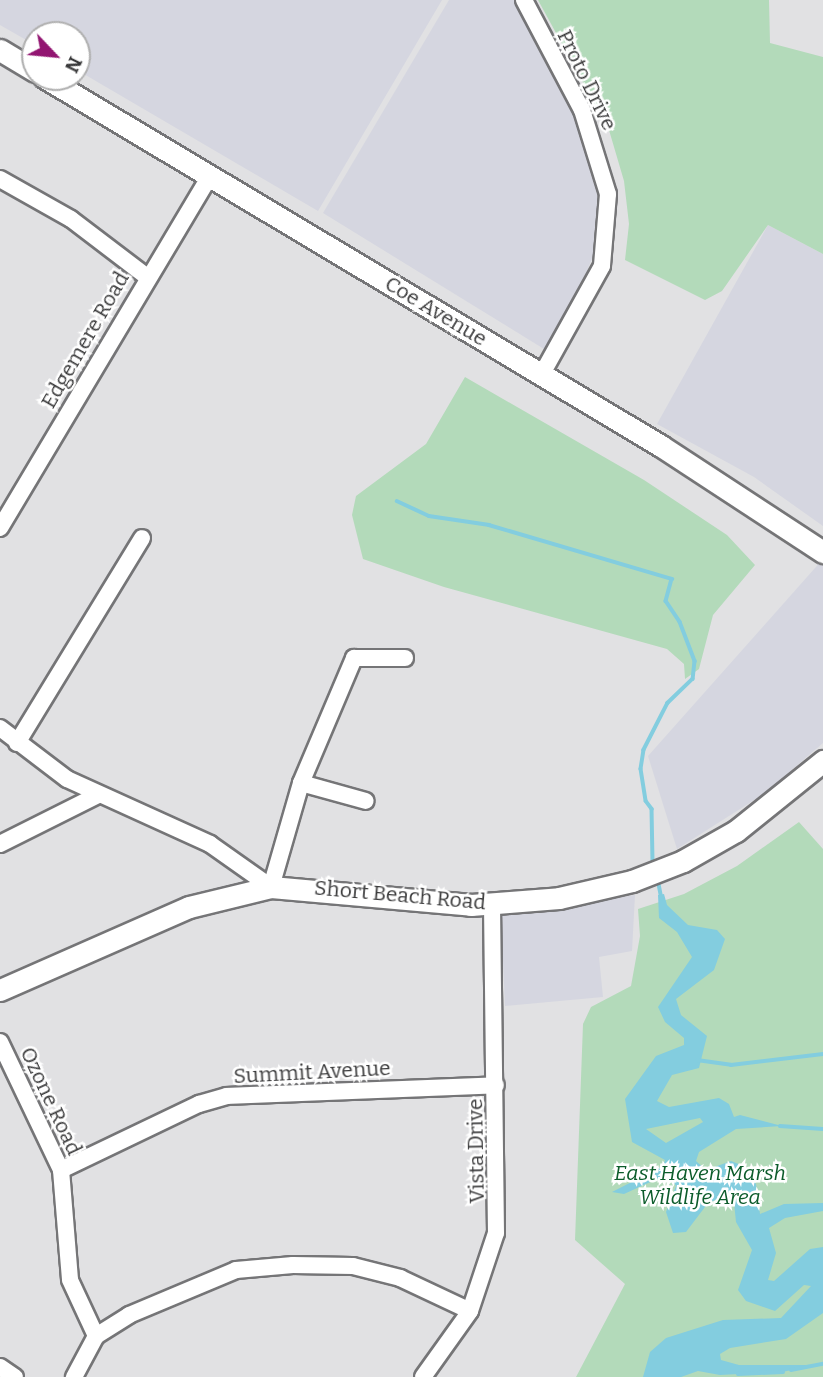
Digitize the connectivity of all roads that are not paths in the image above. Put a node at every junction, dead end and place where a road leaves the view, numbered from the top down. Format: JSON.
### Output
{"nodes":[{"id":1,"x":524,"y":0,"type":"edge"},
{"id":2,"x":0,"y":50,"type":"edge"},
{"id":3,"x":21,"y":63,"type":"edge"},
{"id":4,"x":67,"y":91,"type":"edge"},
{"id":5,"x":210,"y":176,"type":"junction"},
{"id":6,"x":0,"y":179,"type":"edge"},
{"id":7,"x":147,"y":277,"type":"junction"},
{"id":8,"x":542,"y":374,"type":"junction"},
{"id":9,"x":0,"y":528,"type":"edge"},
{"id":10,"x":142,"y":538,"type":"dead end"},
{"id":11,"x":823,"y":552,"type":"edge"},
{"id":12,"x":405,"y":659,"type":"dead end"},
{"id":13,"x":0,"y":728,"type":"edge"},
{"id":14,"x":17,"y":743,"type":"junction"},
{"id":15,"x":823,"y":761,"type":"edge"},
{"id":16,"x":301,"y":783,"type":"junction"},
{"id":17,"x":98,"y":795,"type":"junction"},
{"id":18,"x":366,"y":802,"type":"dead end"},
{"id":19,"x":0,"y":844,"type":"edge"},
{"id":20,"x":271,"y":887,"type":"junction"},
{"id":21,"x":492,"y":904,"type":"junction"},
{"id":22,"x":0,"y":990,"type":"edge"},
{"id":23,"x":0,"y":1042,"type":"edge"},
{"id":24,"x":496,"y":1084,"type":"junction"},
{"id":25,"x":61,"y":1170,"type":"junction"},
{"id":26,"x":470,"y":1311,"type":"junction"},
{"id":27,"x":96,"y":1336,"type":"junction"},
{"id":28,"x":0,"y":1367,"type":"edge"},
{"id":29,"x":15,"y":1377,"type":"edge"},
{"id":30,"x":74,"y":1377,"type":"edge"},
{"id":31,"x":423,"y":1377,"type":"edge"}],
"edges":[{"from":1,"to":8,"type":"street","name":"Proto Drive"},
{"from":2,"to":3,"type":"main road"},
{"from":4,"to":5,"type":"main road","name":"Coe Avenue"},
{"from":5,"to":7,"type":"street","name":"Edgemere Road"},
{"from":5,"to":8,"type":"main road","name":"Coe Avenue"},
{"from":6,"to":7,"type":"street"},
{"from":7,"to":9,"type":"street","name":"Edgemere Road"},
{"from":8,"to":11,"type":"main road","name":"Coe Avenue"},
{"from":10,"to":14,"type":"street"},
{"from":12,"to":16,"type":"street"},
{"from":13,"to":14,"type":"street"},
{"from":14,"to":17,"type":"street"},
{"from":15,"to":21,"type":"main road","name":"Short Beach Road"},
{"from":16,"to":18,"type":"street"},
{"from":16,"to":20,"type":"street"},
{"from":17,"to":19,"type":"street"},
{"from":17,"to":20,"type":"street"},
{"from":20,"to":21,"type":"main road","name":"Short Beach Road"},
{"from":20,"to":22,"type":"main road","name":"Short Beach Road"},
{"from":21,"to":24,"type":"street","name":"Vista Drive"},
{"from":23,"to":25,"type":"street","name":"Ozone Road"},
{"from":24,"to":25,"type":"street","name":"Summit Avenue"},
{"from":24,"to":26,"type":"street","name":"Vista Drive"},
{"from":25,"to":27,"type":"street","name":"Ozone Road"},
{"from":26,"to":27,"type":"street"},
{"from":26,"to":31,"type":"street","name":"Vista Drive"},
{"from":27,"to":30,"type":"street"},
{"from":28,"to":29,"type":"street"}]}
